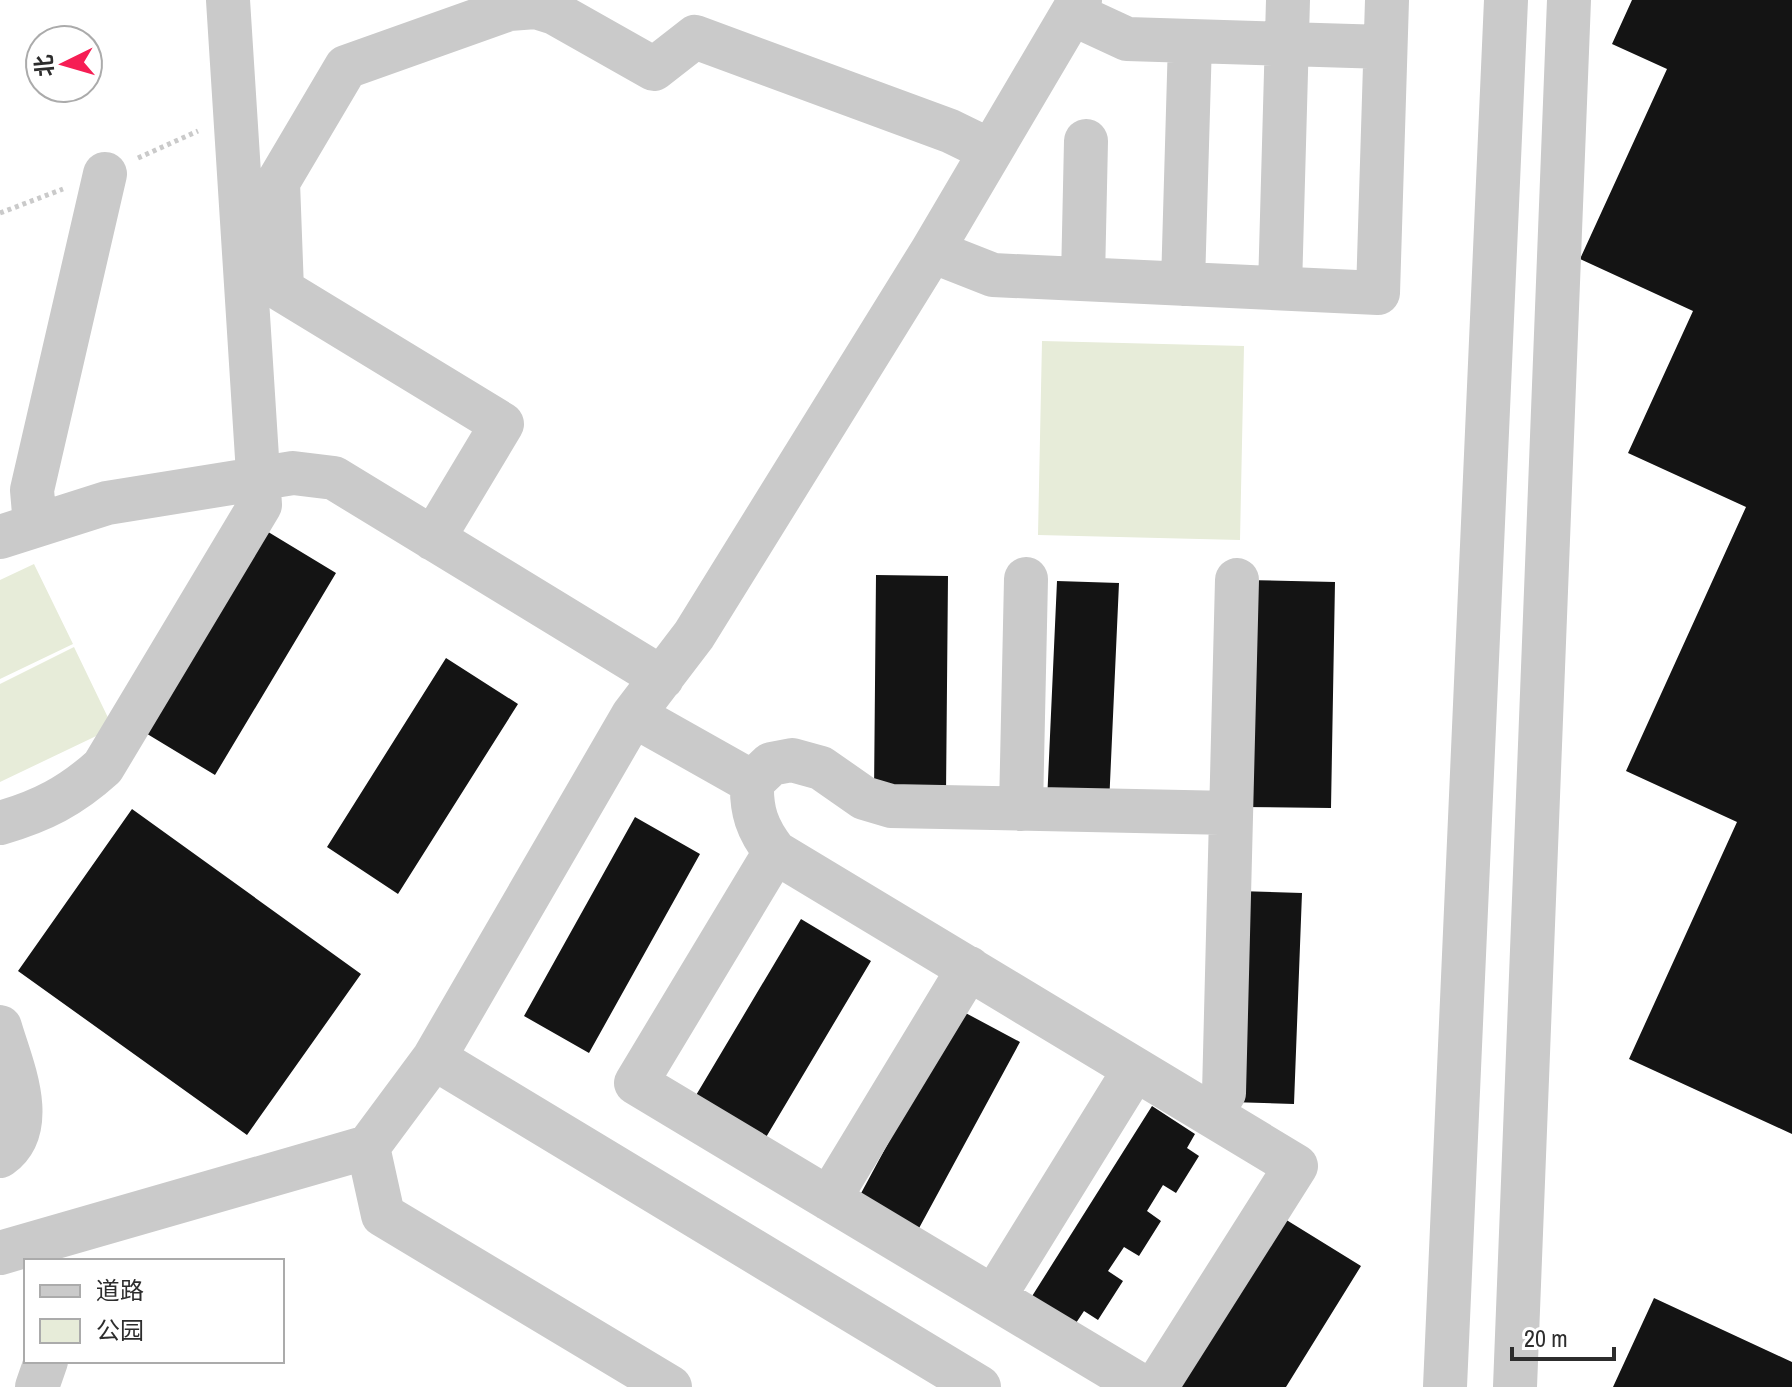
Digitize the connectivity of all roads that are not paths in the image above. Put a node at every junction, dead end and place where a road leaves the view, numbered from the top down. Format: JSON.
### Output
{"nodes":[{"id":1,"x":228,"y":0,"type":"edge"},
{"id":2,"x":1288,"y":0,"type":"edge"},
{"id":3,"x":1387,"y":0,"type":"edge"},
{"id":4,"x":1506,"y":0,"type":"edge"},
{"id":5,"x":1569,"y":0,"type":"edge"},
{"id":6,"x":1076,"y":7,"type":"edge"},
{"id":7,"x":1190,"y":41,"type":"junction"},
{"id":8,"x":1287,"y":44,"type":"junction"},
{"id":9,"x":1385,"y":47,"type":"junction"},
{"id":10,"x":1086,"y":141,"type":"dead end"},
{"id":11,"x":991,"y":151,"type":"junction"},
{"id":12,"x":105,"y":174,"type":"dead end"},
{"id":13,"x":932,"y":251,"type":"junction"},
{"id":14,"x":1083,"y":279,"type":"junction"},
{"id":15,"x":1183,"y":284,"type":"junction"},
{"id":16,"x":1280,"y":288,"type":"junction"},
{"id":17,"x":259,"y":478,"type":"junction"},
{"id":18,"x":18,"y":531,"type":"edge"},
{"id":19,"x":433,"y":539,"type":"junction"},
{"id":20,"x":1026,"y":579,"type":"dead end"},
{"id":21,"x":1237,"y":580,"type":"dead end"},
{"id":22,"x":662,"y":678,"type":"junction"},
{"id":23,"x":633,"y":715,"type":"junction"},
{"id":24,"x":752,"y":782,"type":"junction"},
{"id":25,"x":1021,"y":809,"type":"junction"},
{"id":26,"x":1231,"y":813,"type":"junction"},
{"id":27,"x":0,"y":823,"type":"edge"},
{"id":28,"x":775,"y":852,"type":"junction"},
{"id":29,"x":969,"y":968,"type":"junction"},
{"id":30,"x":0,"y":1027,"type":"edge"},
{"id":31,"x":434,"y":1058,"type":"junction"},
{"id":32,"x":1135,"y":1069,"type":"junction"},
{"id":33,"x":1209,"y":1113,"type":"junction"},
{"id":34,"x":368,"y":1147,"type":"junction"},
{"id":35,"x":0,"y":1156,"type":"edge"},
{"id":36,"x":829,"y":1199,"type":"junction"},
{"id":37,"x":25,"y":1252,"type":"edge"},
{"id":38,"x":994,"y":1297,"type":"junction"},
{"id":39,"x":45,"y":1363,"type":"edge"},
{"id":40,"x":37,"y":1387,"type":"edge"},
{"id":41,"x":670,"y":1387,"type":"edge"},
{"id":42,"x":979,"y":1387,"type":"edge"},
{"id":43,"x":1143,"y":1387,"type":"edge"},
{"id":44,"x":1156,"y":1387,"type":"edge"},
{"id":45,"x":1445,"y":1387,"type":"edge"},
{"id":46,"x":1515,"y":1387,"type":"edge"}],
"edges":[{"from":1,"to":17,"type":"street"},
{"from":2,"to":8,"type":"street"},
{"from":3,"to":9,"type":"street"},
{"from":4,"to":45,"type":"street"},
{"from":5,"to":46,"type":"street"},
{"from":6,"to":7,"type":"street"},
{"from":6,"to":11,"type":"street"},
{"from":7,"to":8,"type":"street"},
{"from":7,"to":15,"type":"street"},
{"from":8,"to":9,"type":"street"},
{"from":8,"to":16,"type":"street"},
{"from":9,"to":16,"type":"street"},
{"from":10,"to":14,"type":"street"},
{"from":11,"to":13,"type":"street"},
{"from":11,"to":19,"type":"street"},
{"from":12,"to":18,"type":"street"},
{"from":13,"to":14,"type":"street"},
{"from":13,"to":22,"type":"street"},
{"from":14,"to":15,"type":"street"},
{"from":15,"to":16,"type":"street"},
{"from":17,"to":18,"type":"street"},
{"from":17,"to":19,"type":"street"},
{"from":17,"to":27,"type":"street"},
{"from":19,"to":22,"type":"street"},
{"from":20,"to":25,"type":"street"},
{"from":21,"to":26,"type":"street"},
{"from":22,"to":23,"type":"street"},
{"from":23,"to":24,"type":"street"},
{"from":23,"to":31,"type":"street"},
{"from":24,"to":25,"type":"street"},
{"from":24,"to":28,"type":"street"},
{"from":25,"to":26,"type":"street"},
{"from":26,"to":33,"type":"street"},
{"from":28,"to":29,"type":"street"},
{"from":28,"to":36,"type":"street"},
{"from":29,"to":32,"type":"street"},
{"from":29,"to":36,"type":"street"},
{"from":30,"to":35,"type":"street"},
{"from":31,"to":34,"type":"street"},
{"from":31,"to":42,"type":"street"},
{"from":32,"to":33,"type":"street"},
{"from":32,"to":38,"type":"street"},
{"from":33,"to":44,"type":"street"},
{"from":34,"to":37,"type":"street"},
{"from":34,"to":41,"type":"street"},
{"from":36,"to":38,"type":"street"},
{"from":38,"to":43,"type":"street"},
{"from":39,"to":40,"type":"street"}]}
